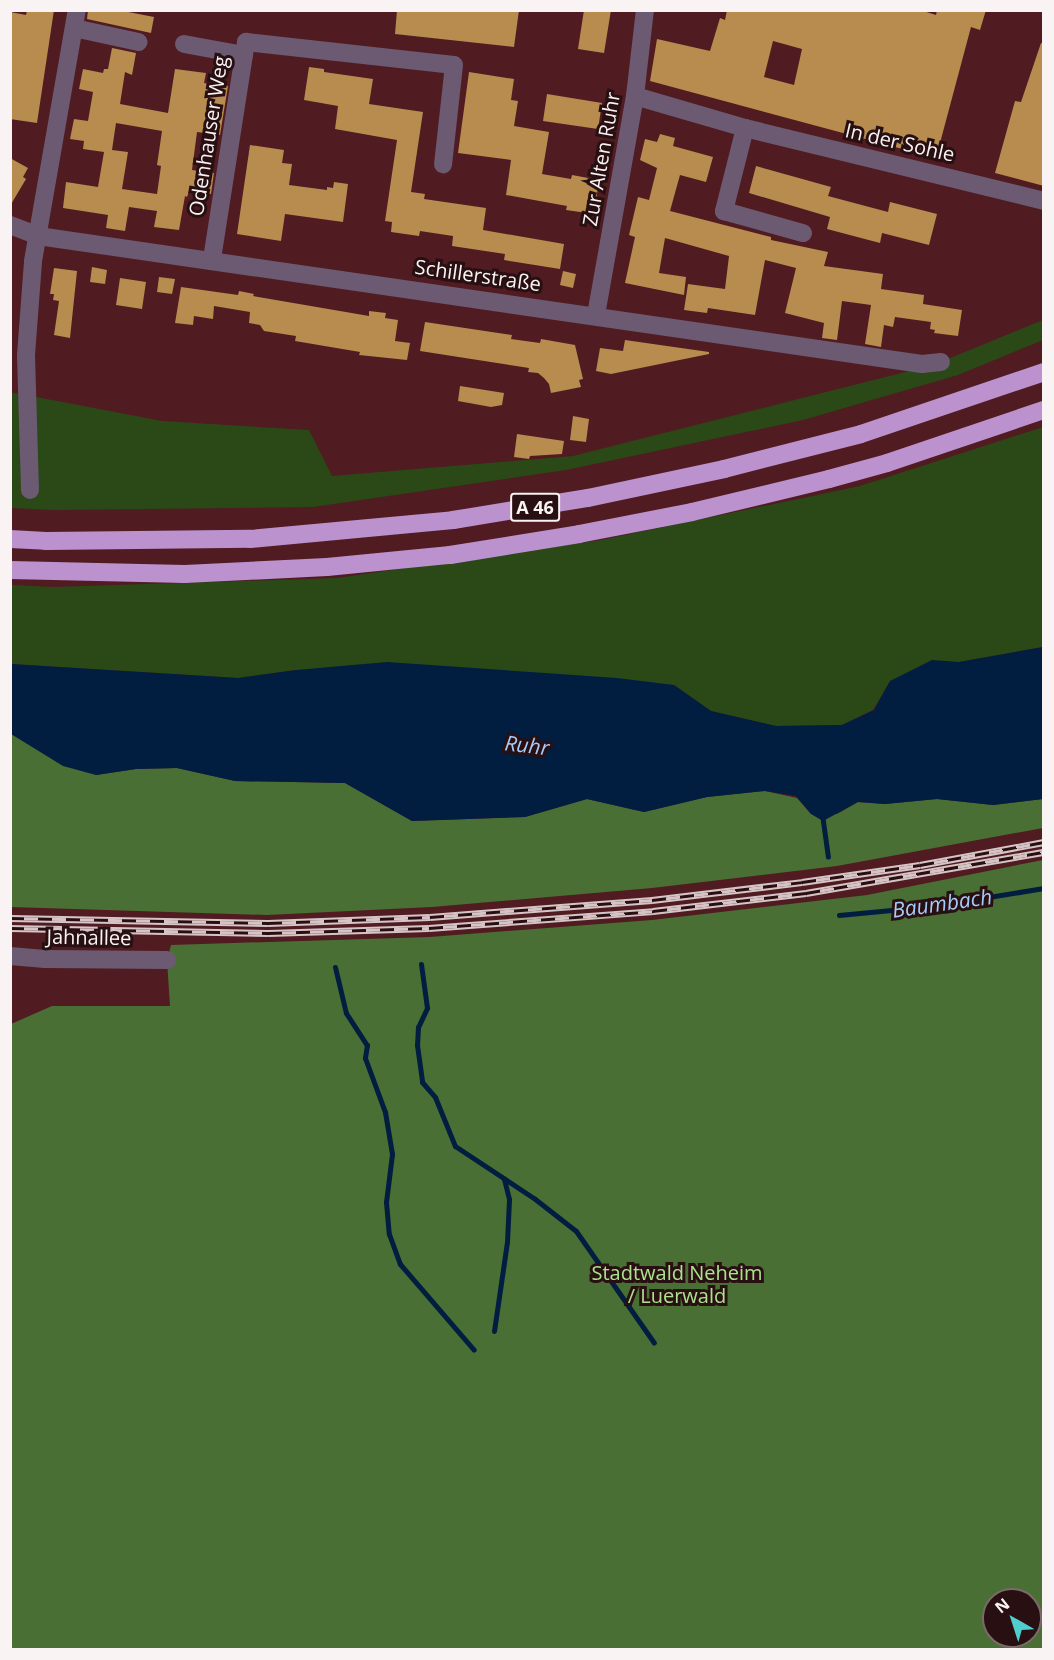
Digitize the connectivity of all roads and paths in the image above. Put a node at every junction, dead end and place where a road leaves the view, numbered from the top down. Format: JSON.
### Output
{"nodes":[{"id":1,"x":645,"y":10,"type":"edge"},
{"id":2,"x":76,"y":19,"type":"edge"},
{"id":3,"x":138,"y":42,"type":"dead end"},
{"id":4,"x":184,"y":44,"type":"dead end"},
{"id":5,"x":244,"y":55,"type":"junction"},
{"id":6,"x":635,"y":96,"type":"junction"},
{"id":7,"x":745,"y":128,"type":"junction"},
{"id":8,"x":443,"y":164,"type":"dead end"},
{"id":9,"x":1044,"y":201,"type":"edge"},
{"id":10,"x":10,"y":225,"type":"edge"},
{"id":11,"x":803,"y":233,"type":"dead end"},
{"id":12,"x":38,"y":236,"type":"junction"},
{"id":13,"x":212,"y":259,"type":"junction"},
{"id":14,"x":596,"y":315,"type":"junction"},
{"id":15,"x":941,"y":362,"type":"dead end"},
{"id":16,"x":1044,"y":372,"type":"edge"},
{"id":17,"x":1044,"y":410,"type":"edge"},
{"id":18,"x":30,"y":490,"type":"dead end"},
{"id":19,"x":10,"y":539,"type":"edge"},
{"id":20,"x":10,"y":570,"type":"edge"},
{"id":21,"x":10,"y":956,"type":"edge"},
{"id":22,"x":167,"y":960,"type":"dead end"}],
"edges":[{"from":1,"to":6,"type":"street","name":"Zur Alten Ruhr"},
{"from":2,"to":3,"type":"street"},
{"from":2,"to":12,"type":"street"},
{"from":4,"to":5,"type":"street"},
{"from":5,"to":8,"type":"street","name":"Odenhauser Weg"},
{"from":5,"to":13,"type":"street","name":"Odenhauser Weg"},
{"from":6,"to":7,"type":"street","name":"In der Sohle"},
{"from":6,"to":14,"type":"street","name":"Zur Alten Ruhr"},
{"from":7,"to":9,"type":"street","name":"In der Sohle"},
{"from":7,"to":11,"type":"street"},
{"from":10,"to":12,"type":"street","name":"Schillerstraße"},
{"from":12,"to":13,"type":"street","name":"Schillerstraße"},
{"from":12,"to":18,"type":"street"},
{"from":13,"to":14,"type":"street","name":"Schillerstraße"},
{"from":14,"to":15,"type":"street","name":"Schillerstraße"},
{"from":16,"to":19,"type":"highway","number":"A 46"},
{"from":17,"to":20,"type":"highway","number":"A 46"},
{"from":21,"to":22,"type":"street","name":"Jahnallee"}]}
